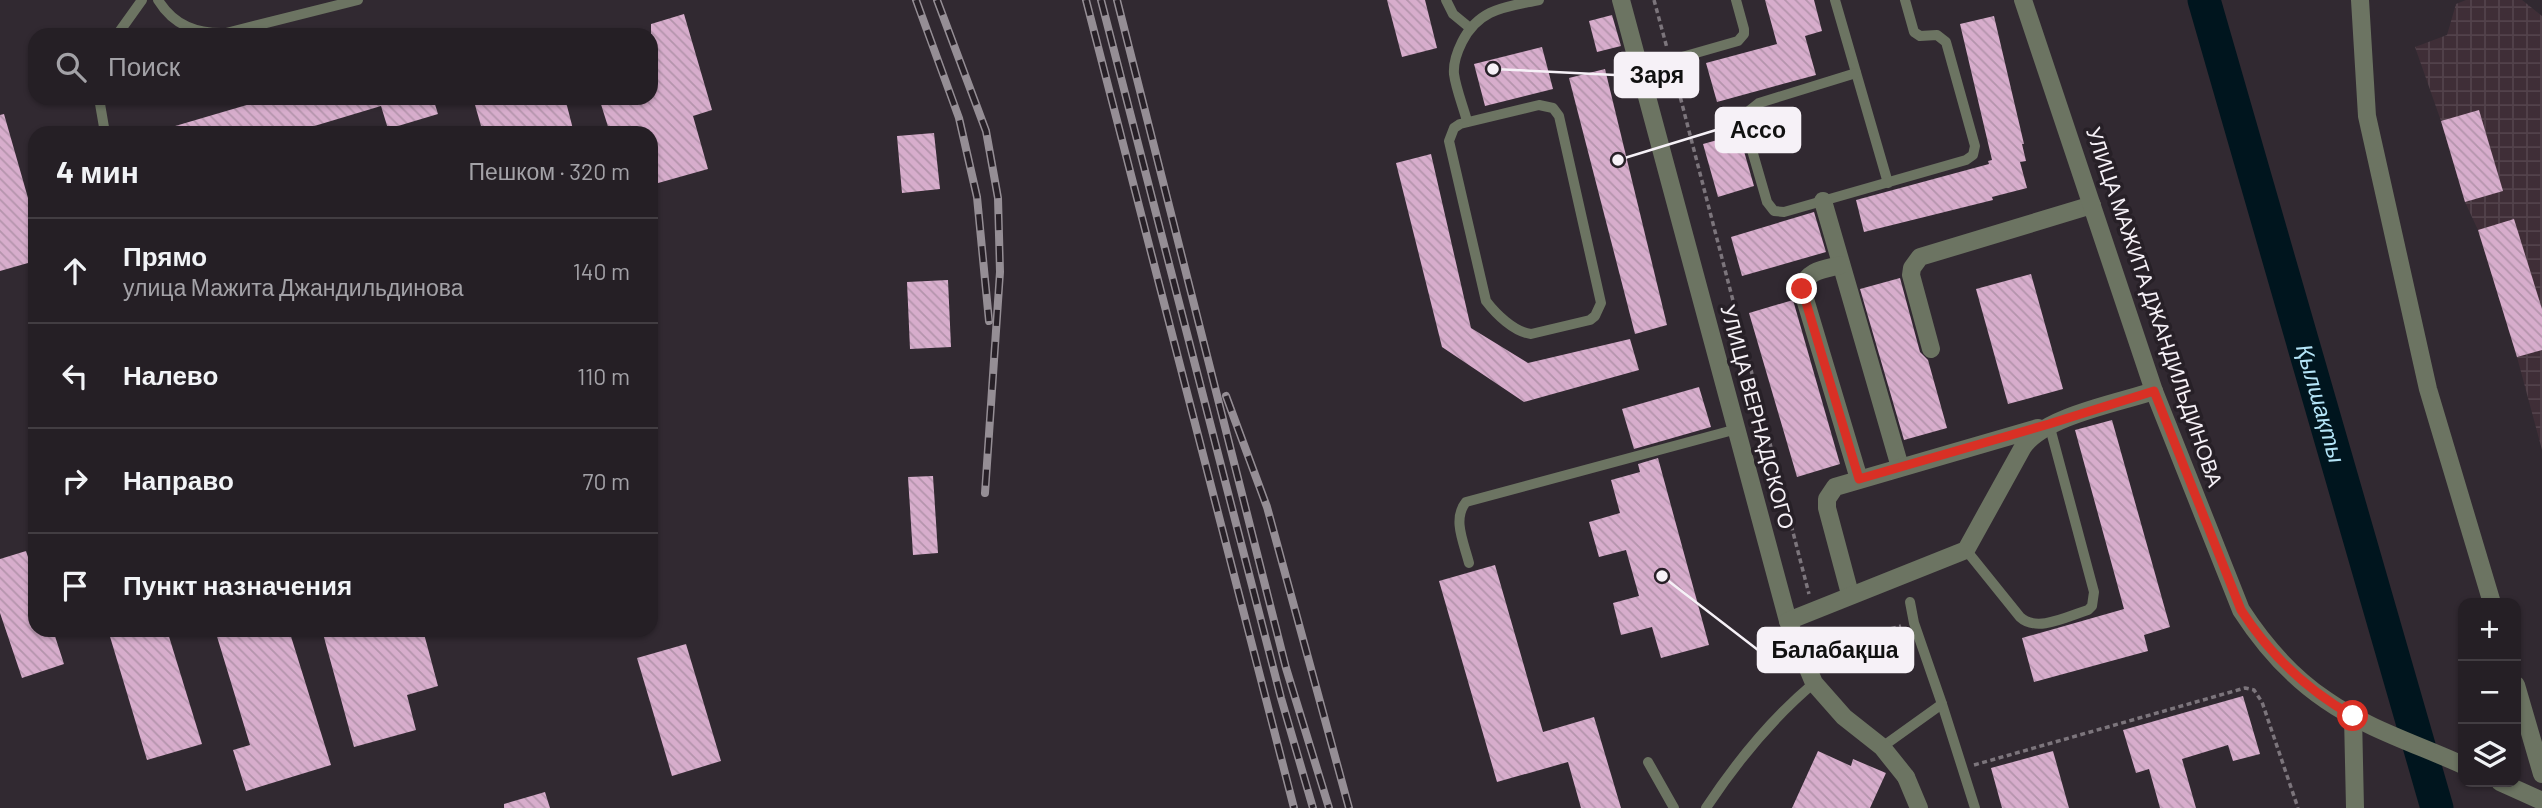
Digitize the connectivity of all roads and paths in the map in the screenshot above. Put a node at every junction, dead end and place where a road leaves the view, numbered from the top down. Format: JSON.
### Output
{"nodes":[{"id":1,"x":142,"y":0,"type":"edge"},
{"id":2,"x":158,"y":0,"type":"edge"},
{"id":3,"x":358,"y":0,"type":"edge"},
{"id":4,"x":1446,"y":0,"type":"edge"},
{"id":5,"x":1539,"y":0,"type":"edge"},
{"id":6,"x":1621,"y":0,"type":"edge"},
{"id":7,"x":1654,"y":0,"type":"edge"},
{"id":8,"x":1736,"y":0,"type":"edge"},
{"id":9,"x":1835,"y":0,"type":"edge"},
{"id":10,"x":1905,"y":0,"type":"edge"},
{"id":11,"x":2023,"y":0,"type":"edge"},
{"id":12,"x":2360,"y":0,"type":"edge"},
{"id":13,"x":122,"y":28,"type":"edge"},
{"id":14,"x":189,"y":28,"type":"edge"},
{"id":15,"x":246,"y":28,"type":"edge"},
{"id":16,"x":1470,"y":28,"type":"junction"},
{"id":17,"x":1671,"y":60,"type":"junction"},
{"id":18,"x":1640,"y":69,"type":"junction"},
{"id":19,"x":1856,"y":73,"type":"junction"},
{"id":20,"x":100,"y":105,"type":"edge"},
{"id":21,"x":1467,"y":121,"type":"junction"},
{"id":22,"x":103,"y":126,"type":"edge"},
{"id":23,"x":1888,"y":183,"type":"junction"},
{"id":24,"x":1823,"y":201,"type":"junction"},
{"id":25,"x":2092,"y":205,"type":"junction"},
{"id":26,"x":1841,"y":265,"type":"junction"},
{"id":27,"x":1931,"y":349,"type":"dead end"},
{"id":28,"x":2154,"y":391,"type":"junction"},
{"id":29,"x":2049,"y":424,"type":"junction"},
{"id":30,"x":1737,"y":429,"type":"junction"},
{"id":31,"x":1900,"y":467,"type":"junction"},
{"id":32,"x":1859,"y":479,"type":"junction"},
{"id":33,"x":1966,"y":551,"type":"junction"},
{"id":34,"x":1469,"y":563,"type":"dead end"},
{"id":35,"x":1850,"y":594,"type":"junction"},
{"id":36,"x":2491,"y":598,"type":"edge"},
{"id":37,"x":1910,"y":602,"type":"dead end"},
{"id":38,"x":1813,"y":609,"type":"junction"},
{"id":39,"x":1788,"y":621,"type":"junction"},
{"id":40,"x":1914,"y":623,"type":"junction"},
{"id":41,"x":1801,"y":652,"type":"junction"},
{"id":42,"x":1814,"y":683,"type":"junction"},
{"id":43,"x":2521,"y":702,"type":"edge"},
{"id":44,"x":1941,"y":704,"type":"junction"},
{"id":45,"x":2353,"y":716,"type":"junction"},
{"id":46,"x":1882,"y":747,"type":"junction"},
{"id":47,"x":1648,"y":762,"type":"dead end"},
{"id":48,"x":2458,"y":763,"type":"edge"},
{"id":49,"x":1962,"y":768,"type":"junction"},
{"id":50,"x":2542,"y":774,"type":"edge"},
{"id":51,"x":2511,"y":787,"type":"edge"},
{"id":52,"x":2542,"y":801,"type":"edge"},
{"id":53,"x":1674,"y":808,"type":"edge"},
{"id":54,"x":1706,"y":808,"type":"edge"},
{"id":55,"x":1919,"y":808,"type":"edge"},
{"id":56,"x":1975,"y":808,"type":"edge"},
{"id":57,"x":2298,"y":808,"type":"edge"},
{"id":58,"x":2356,"y":808,"type":"edge"}],
"edges":[{"from":1,"to":13,"type":"lane"},
{"from":2,"to":14,"type":"lane"},
{"from":3,"to":15,"type":"lane"},
{"from":4,"to":16,"type":"lane"},
{"from":5,"to":16,"type":"lane"},
{"from":6,"to":18,"type":"street","name":"УЛИЦА ВЕРНАДСКОГО"},
{"from":7,"to":17,"type":"path"},
{"from":8,"to":17,"type":"lane"},
{"from":9,"to":19,"type":"lane"},
{"from":10,"to":23,"type":"lane"},
{"from":11,"to":25,"type":"street","name":"УЛИЦА МАЖИТА ДЖАНДИЛЬДИНОВА"},
{"from":12,"to":36,"type":"street"},
{"from":16,"to":21,"type":"lane"},
{"from":17,"to":18,"type":"lane"},
{"from":17,"to":38,"type":"path"},
{"from":18,"to":30,"type":"street","name":"УЛИЦА ВЕРНАДСКОГО"},
{"from":19,"to":23,"type":"lane"},
{"from":19,"to":24,"type":"lane"},
{"from":20,"to":22,"type":"lane"},
{"from":21,"to":21,"type":"lane"},
{"from":23,"to":24,"type":"lane"},
{"from":24,"to":26,"type":"street"},
{"from":25,"to":27,"type":"street"},
{"from":25,"to":28,"type":"street","name":"УЛИЦА МАЖИТА ДЖАНДИЛЬДИНОВА"},
{"from":26,"to":31,"type":"street"},
{"from":26,"to":32,"type":"street"},
{"from":28,"to":29,"type":"street"},
{"from":28,"to":45,"type":"street","name":"УЛИЦА МАЖИТА ДЖАНДИЛЬДИНОВА"},
{"from":29,"to":31,"type":"street"},
{"from":29,"to":33,"type":"street"},
{"from":29,"to":33,"type":"lane"},
{"from":30,"to":34,"type":"lane"},
{"from":30,"to":39,"type":"street","name":"УЛИЦА ВЕРНАДСКОГО"},
{"from":31,"to":32,"type":"street"},
{"from":32,"to":35,"type":"street"},
{"from":33,"to":35,"type":"street"},
{"from":35,"to":38,"type":"street"},
{"from":37,"to":40,"type":"lane"},
{"from":38,"to":39,"type":"street"},
{"from":39,"to":41,"type":"street","name":"УЛИЦА ВЕРНАДСКОГО"},
{"from":40,"to":41,"type":"path"},
{"from":40,"to":44,"type":"lane"},
{"from":41,"to":42,"type":"street","name":"УЛИЦА ВЕРНАДСКОГО"},
{"from":42,"to":46,"type":"street","name":"УЛИЦА ВЕРНАДСКОГО"},
{"from":42,"to":54,"type":"lane"},
{"from":43,"to":50,"type":"street"},
{"from":44,"to":46,"type":"lane"},
{"from":44,"to":49,"type":"lane"},
{"from":45,"to":48,"type":"street","name":"УЛИЦА МАЖИТА ДЖАНДИЛЬДИНОВА"},
{"from":45,"to":58,"type":"street"},
{"from":46,"to":55,"type":"street","name":"УЛИЦА ВЕРНАДСКОГО"},
{"from":47,"to":53,"type":"lane"},
{"from":49,"to":56,"type":"lane"},
{"from":49,"to":57,"type":"path"},
{"from":51,"to":52,"type":"street"}]}
